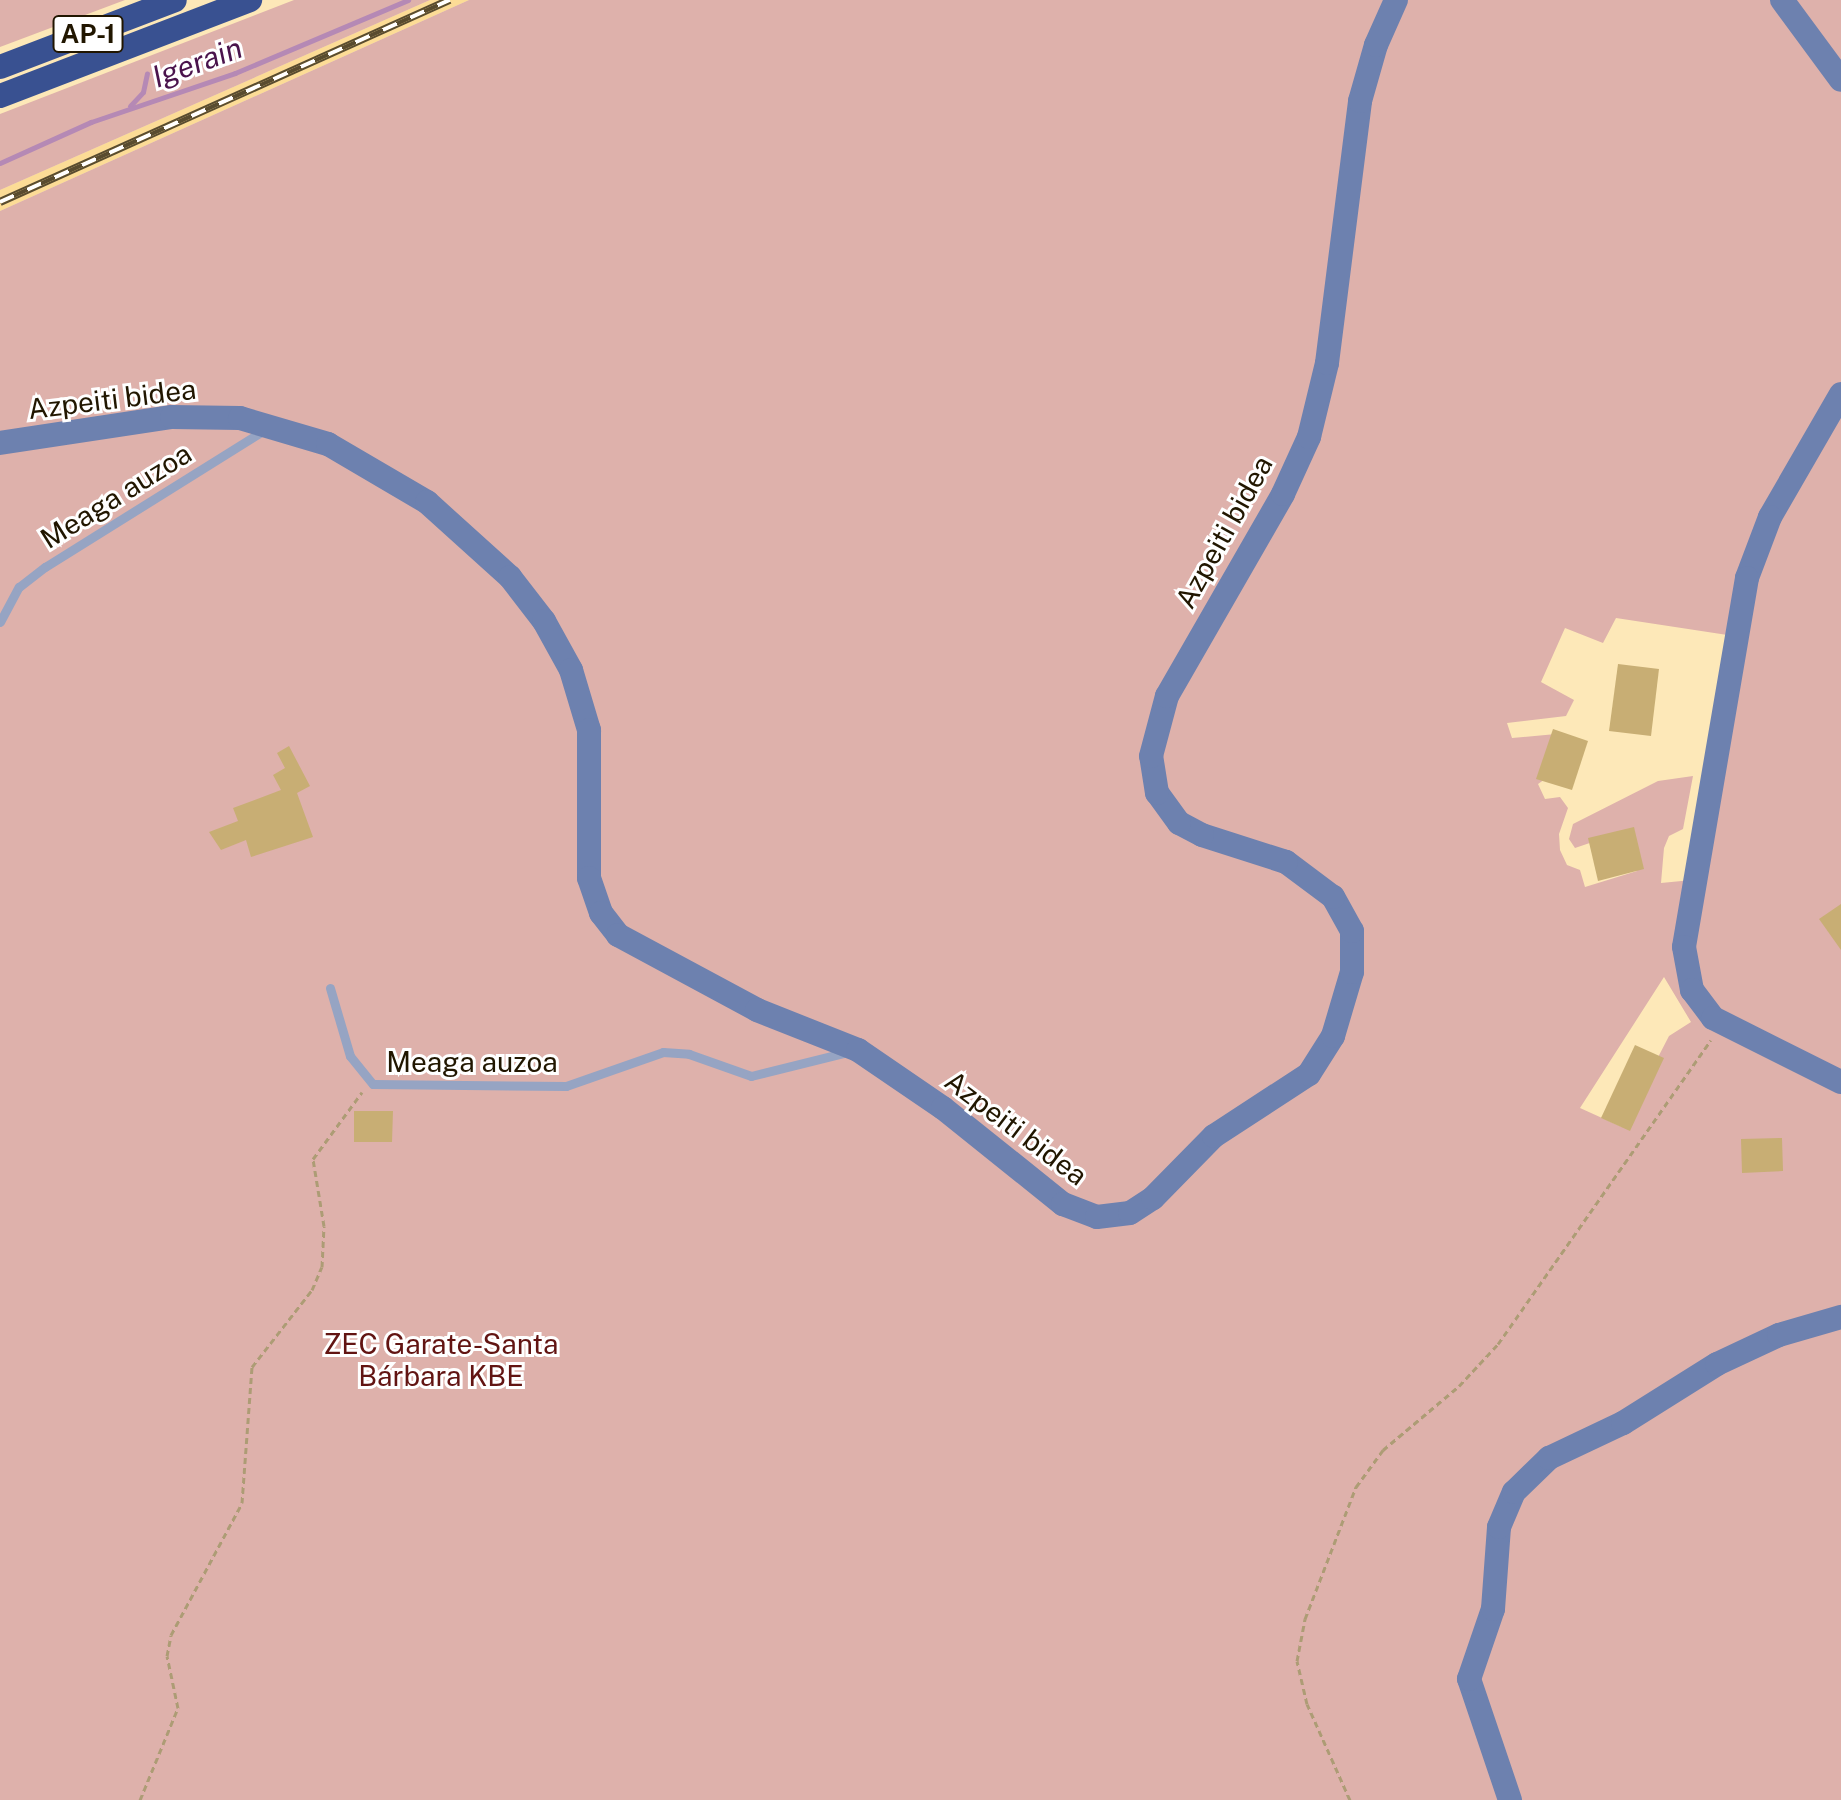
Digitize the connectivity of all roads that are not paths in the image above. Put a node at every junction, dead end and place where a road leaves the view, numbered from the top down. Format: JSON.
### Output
{"nodes":[{"id":1,"x":175,"y":0,"type":"edge"},
{"id":2,"x":250,"y":0,"type":"edge"},
{"id":3,"x":1396,"y":0,"type":"edge"},
{"id":4,"x":1782,"y":0,"type":"edge"},
{"id":5,"x":0,"y":67,"type":"edge"},
{"id":6,"x":1841,"y":80,"type":"edge"},
{"id":7,"x":0,"y":96,"type":"edge"},
{"id":8,"x":1841,"y":394,"type":"edge"},
{"id":9,"x":272,"y":424,"type":"junction"},
{"id":10,"x":0,"y":443,"type":"edge"},
{"id":11,"x":0,"y":622,"type":"edge"},
{"id":12,"x":330,"y":988,"type":"dead end"},
{"id":13,"x":858,"y":1050,"type":"junction"},
{"id":14,"x":1841,"y":1082,"type":"edge"},
{"id":15,"x":1841,"y":1317,"type":"edge"},
{"id":16,"x":1510,"y":1800,"type":"edge"}],
"edges":[{"from":1,"to":5,"type":"highway","number":"AP-1"},
{"from":2,"to":7,"type":"highway","number":"AP-1"},
{"from":3,"to":13,"type":"main road","name":"Azpeiti bidea"},
{"from":4,"to":6,"type":"main road"},
{"from":8,"to":14,"type":"main road"},
{"from":9,"to":10,"type":"main road","name":"Azpeiti bidea"},
{"from":9,"to":11,"type":"lane","name":"Meaga auzoa"},
{"from":9,"to":13,"type":"main road","name":"Azpeiti bidea"},
{"from":12,"to":13,"type":"lane","name":"Meaga auzoa"},
{"from":15,"to":16,"type":"main road"}]}
